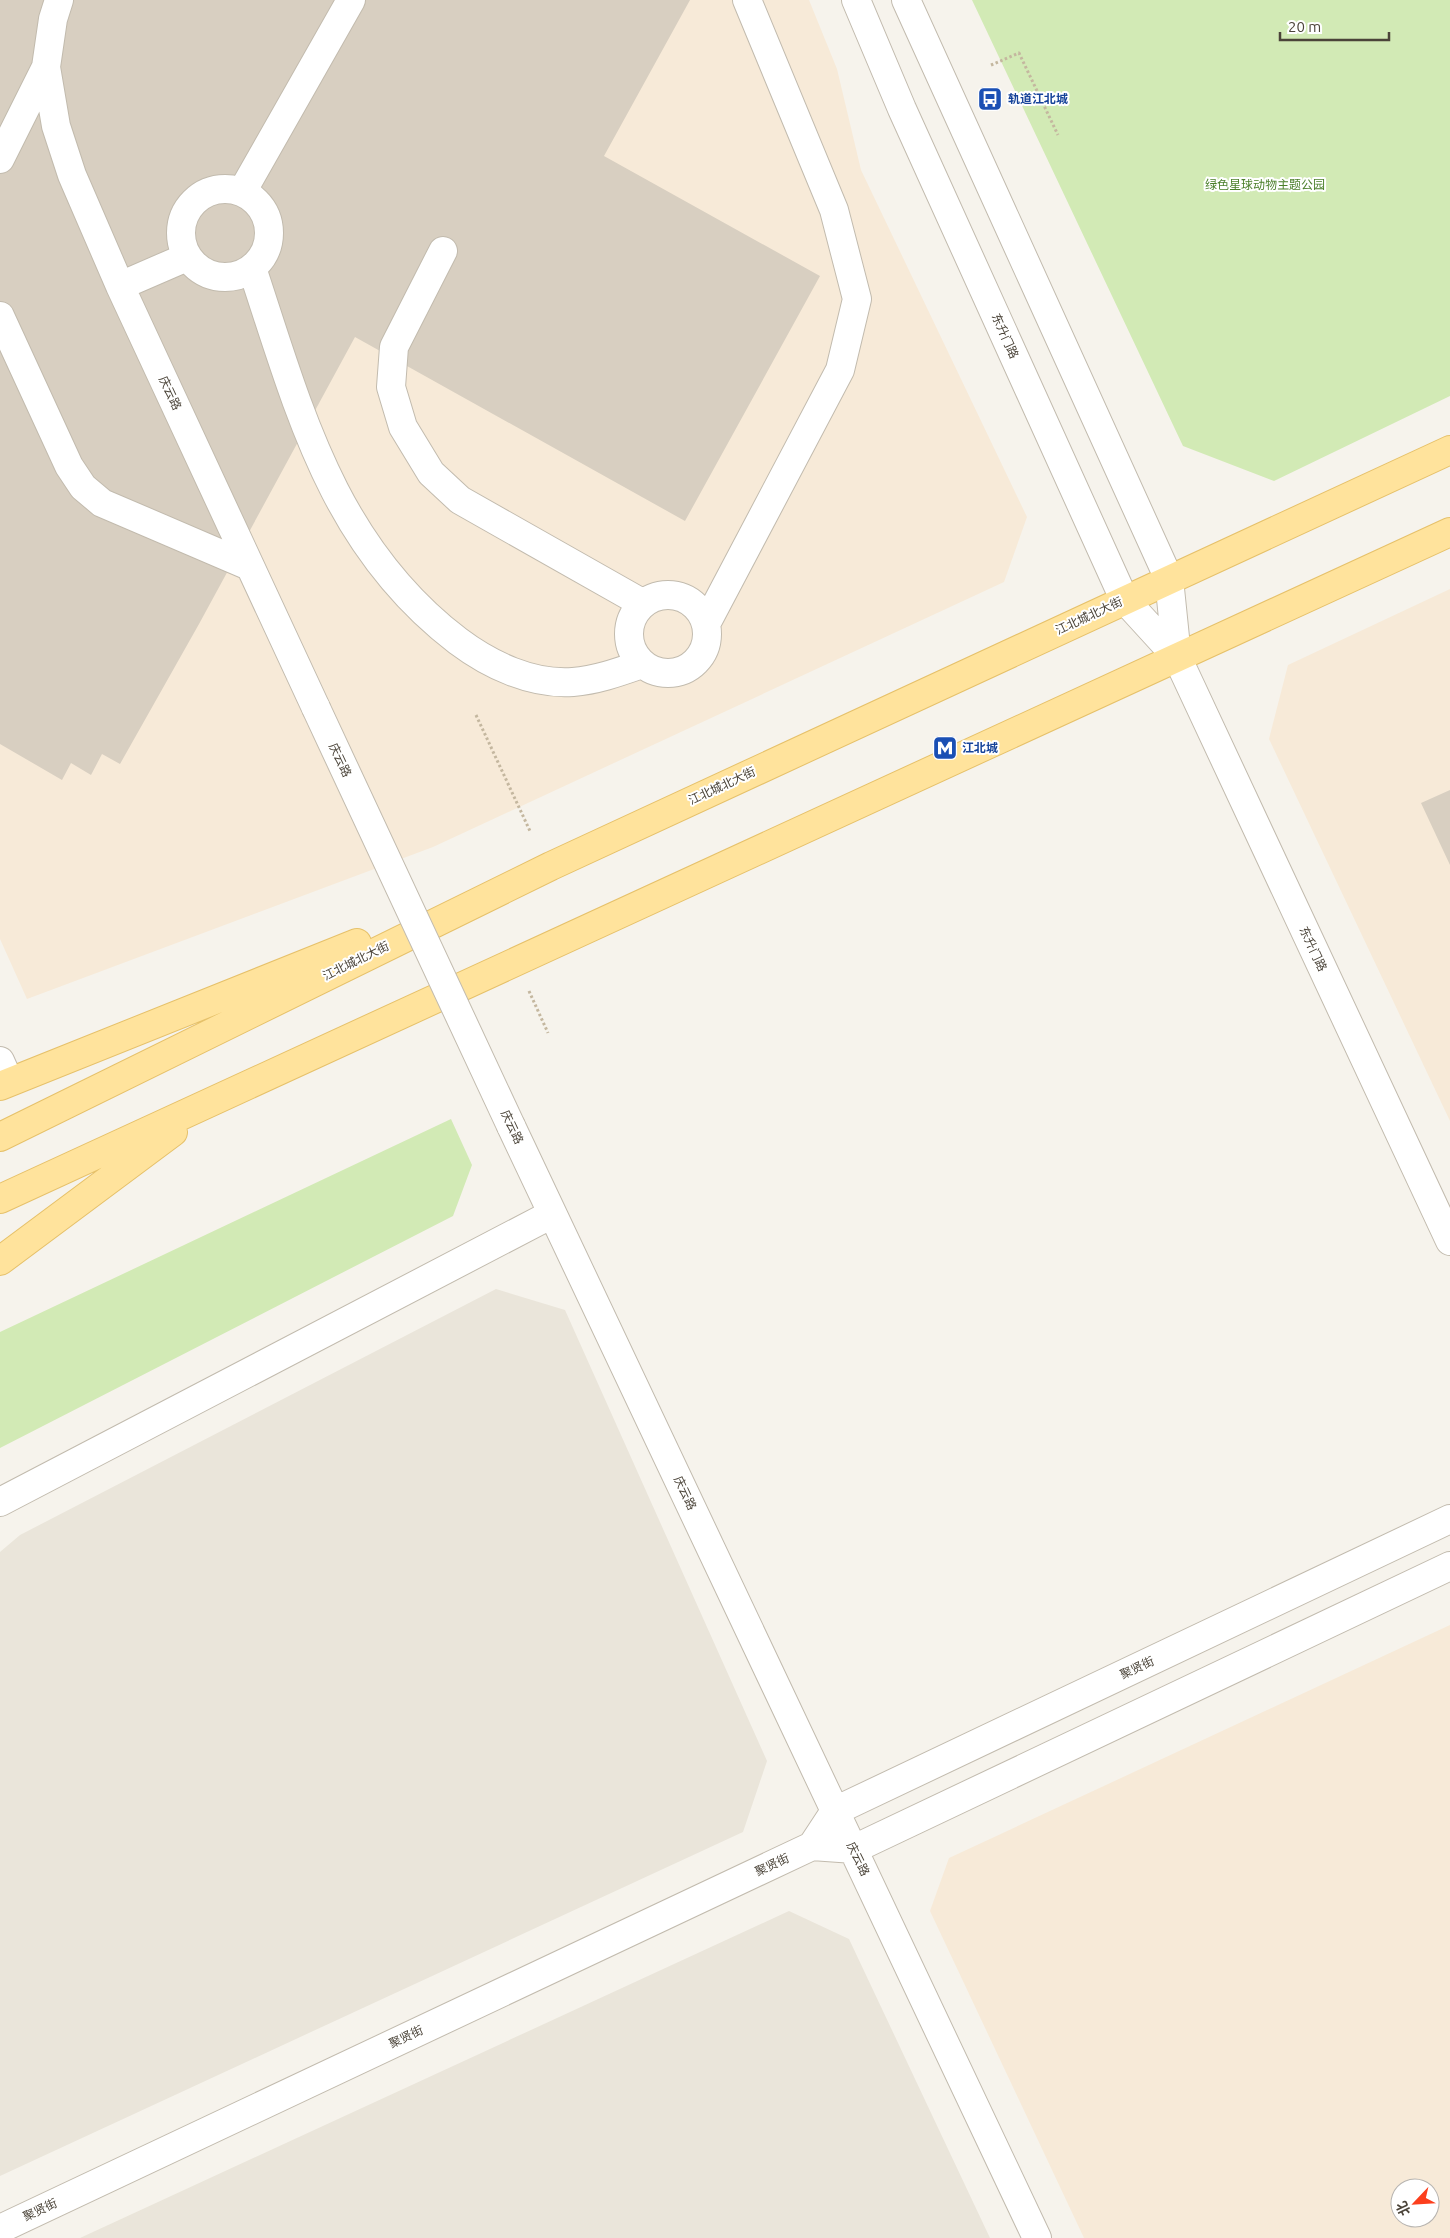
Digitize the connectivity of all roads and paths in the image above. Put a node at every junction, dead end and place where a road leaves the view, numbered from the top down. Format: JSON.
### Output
{"nodes":[{"id":1,"x":59,"y":0,"type":"edge"},
{"id":2,"x":351,"y":0,"type":"edge"},
{"id":3,"x":747,"y":0,"type":"edge"},
{"id":4,"x":856,"y":0,"type":"edge"},
{"id":5,"x":906,"y":0,"type":"edge"},
{"id":6,"x":991,"y":65,"type":"dead end"},
{"id":7,"x":46,"y":67,"type":"junction"},
{"id":8,"x":1058,"y":135,"type":"dead end"},
{"id":9,"x":0,"y":159,"type":"edge"},
{"id":10,"x":242,"y":192,"type":"junction"},
{"id":11,"x":443,"y":252,"type":"dead end"},
{"id":12,"x":187,"y":257,"type":"junction"},
{"id":13,"x":252,"y":268,"type":"junction"},
{"id":14,"x":120,"y":286,"type":"junction"},
{"id":15,"x":0,"y":316,"type":"edge"},
{"id":16,"x":1450,"y":450,"type":"edge"},
{"id":17,"x":1450,"y":532,"type":"edge"},
{"id":18,"x":249,"y":566,"type":"junction"},
{"id":19,"x":1169,"y":579,"type":"junction"},
{"id":20,"x":1124,"y":599,"type":"junction"},
{"id":21,"x":642,"y":603,"type":"junction"},
{"id":22,"x":706,"y":624,"type":"junction"},
{"id":23,"x":1177,"y":657,"type":"junction"},
{"id":24,"x":642,"y":664,"type":"junction"},
{"id":25,"x":476,"y":715,"type":"dead end"},
{"id":26,"x":530,"y":831,"type":"dead end"},
{"id":27,"x":551,"y":866,"type":"junction"},
{"id":28,"x":515,"y":961,"type":"junction"},
{"id":29,"x":548,"y":1033,"type":"dead end"},
{"id":30,"x":3,"y":1076,"type":"edge"},
{"id":31,"x":215,"y":1101,"type":"junction"},
{"id":32,"x":0,"y":1137,"type":"edge"},
{"id":33,"x":0,"y":1199,"type":"edge"},
{"id":34,"x":552,"y":1214,"type":"junction"},
{"id":35,"x":1450,"y":1241,"type":"edge"},
{"id":36,"x":0,"y":1262,"type":"edge"},
{"id":37,"x":0,"y":1502,"type":"edge"},
{"id":38,"x":1450,"y":1519,"type":"edge"},
{"id":39,"x":1450,"y":1566,"type":"edge"},
{"id":40,"x":835,"y":1811,"type":"junction"},
{"id":41,"x":812,"y":1846,"type":"junction"},
{"id":42,"x":854,"y":1850,"type":"junction"},
{"id":43,"x":0,"y":2229,"type":"edge"},
{"id":44,"x":1036,"y":2238,"type":"edge"}],
"edges":[{"from":1,"to":7,"type":"street","name":"庆云路"},
{"from":2,"to":10,"type":"street"},
{"from":3,"to":22,"type":"street"},
{"from":4,"to":20,"type":"street","name":"东升门路"},
{"from":5,"to":19,"type":"street","name":"东升门路"},
{"from":6,"to":8,"type":"path"},
{"from":7,"to":9,"type":"street"},
{"from":7,"to":14,"type":"street","name":"庆云路"},
{"from":10,"to":12,"type":"street"},
{"from":10,"to":13,"type":"street"},
{"from":11,"to":21,"type":"street"},
{"from":12,"to":13,"type":"street"},
{"from":12,"to":14,"type":"street"},
{"from":13,"to":24,"type":"street"},
{"from":14,"to":18,"type":"street","name":"庆云路"},
{"from":15,"to":18,"type":"street"},
{"from":16,"to":19,"type":"main road","name":"江北城北大街"},
{"from":17,"to":23,"type":"main road"},
{"from":18,"to":34,"type":"street","name":"庆云路","bridge":true},
{"from":19,"to":20,"type":"main road","name":"江北城北大街"},
{"from":19,"to":23,"type":"street","name":"东升门路"},
{"from":20,"to":23,"type":"street","name":"东升门路"},
{"from":20,"to":27,"type":"main road","name":"江北城北大街"},
{"from":21,"to":22,"type":"street"},
{"from":21,"to":24,"type":"street"},
{"from":22,"to":24,"type":"street"},
{"from":23,"to":28,"type":"main road"},
{"from":23,"to":35,"type":"street","name":"东升门路"},
{"from":25,"to":26,"type":"path"},
{"from":27,"to":30,"type":"main road"},
{"from":27,"to":32,"type":"main road","name":"江北城北大街"},
{"from":28,"to":29,"type":"path"},
{"from":28,"to":31,"type":"main road"},
{"from":31,"to":33,"type":"main road"},
{"from":31,"to":36,"type":"main road"},
{"from":34,"to":37,"type":"street"},
{"from":34,"to":40,"type":"street","name":"庆云路"},
{"from":38,"to":40,"type":"street","name":"聚贤街"},
{"from":39,"to":42,"type":"street"},
{"from":40,"to":41,"type":"street"},
{"from":40,"to":42,"type":"street","name":"庆云路"},
{"from":41,"to":42,"type":"street"},
{"from":41,"to":43,"type":"street","name":"聚贤街"},
{"from":42,"to":44,"type":"street","name":"庆云路"}]}
